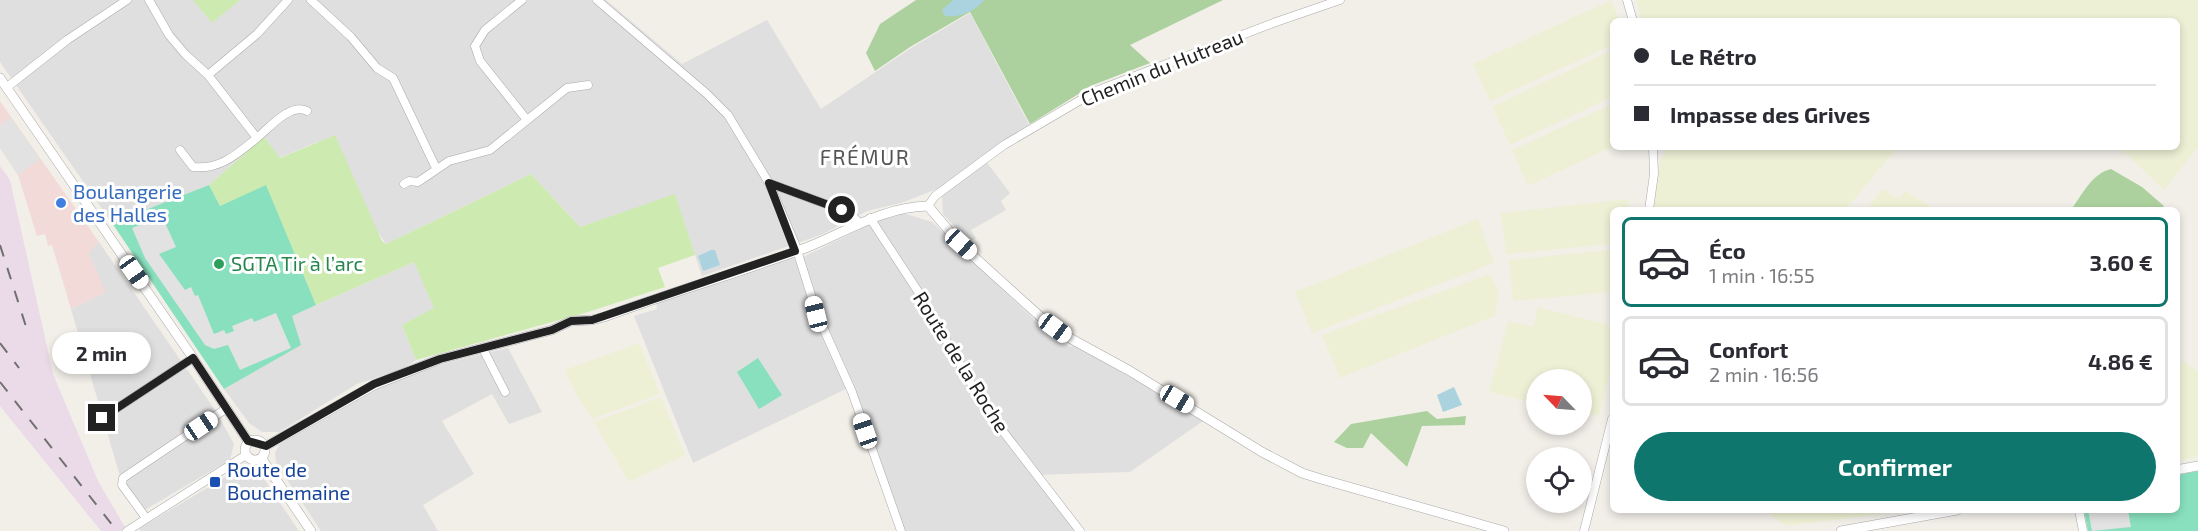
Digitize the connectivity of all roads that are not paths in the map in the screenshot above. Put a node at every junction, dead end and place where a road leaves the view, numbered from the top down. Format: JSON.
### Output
{"nodes":[{"id":1,"x":127,"y":0,"type":"edge"},
{"id":2,"x":149,"y":0,"type":"edge"},
{"id":3,"x":288,"y":0,"type":"edge"},
{"id":4,"x":311,"y":0,"type":"edge"},
{"id":5,"x":522,"y":0,"type":"edge"},
{"id":6,"x":597,"y":0,"type":"edge"},
{"id":7,"x":1340,"y":0,"type":"edge"},
{"id":8,"x":1627,"y":0,"type":"edge"},
{"id":9,"x":1632,"y":18,"type":"edge"},
{"id":10,"x":208,"y":75,"type":"junction"},
{"id":11,"x":0,"y":78,"type":"edge"},
{"id":12,"x":588,"y":85,"type":"dead end"},
{"id":13,"x":6,"y":88,"type":"junction"},
{"id":14,"x":307,"y":111,"type":"dead end"},
{"id":15,"x":527,"y":120,"type":"junction"},
{"id":16,"x":256,"y":138,"type":"junction"},
{"id":17,"x":180,"y":150,"type":"dead end"},
{"id":18,"x":1653,"y":150,"type":"edge"},
{"id":19,"x":436,"y":168,"type":"junction"},
{"id":20,"x":769,"y":183,"type":"junction"},
{"id":21,"x":404,"y":184,"type":"dead end"},
{"id":22,"x":928,"y":206,"type":"junction"},
{"id":23,"x":1649,"y":207,"type":"edge"},
{"id":24,"x":870,"y":218,"type":"junction"},
{"id":25,"x":859,"y":223,"type":"junction"},
{"id":26,"x":795,"y":251,"type":"junction"},
{"id":27,"x":483,"y":349,"type":"junction"},
{"id":28,"x":193,"y":358,"type":"junction"},
{"id":29,"x":505,"y":392,"type":"dead end"},
{"id":30,"x":227,"y":408,"type":"junction"},
{"id":31,"x":102,"y":418,"type":"dead end"},
{"id":32,"x":1610,"y":427,"type":"edge"},
{"id":33,"x":248,"y":441,"type":"junction"},
{"id":34,"x":266,"y":446,"type":"junction"},
{"id":35,"x":246,"y":455,"type":"junction"},
{"id":36,"x":262,"y":459,"type":"junction"},
{"id":37,"x":2198,"y":466,"type":"edge"},
{"id":38,"x":2180,"y":469,"type":"edge"},
{"id":39,"x":1940,"y":513,"type":"edge"},
{"id":40,"x":2080,"y":513,"type":"edge"},
{"id":41,"x":146,"y":518,"type":"junction"},
{"id":42,"x":127,"y":531,"type":"edge"},
{"id":43,"x":311,"y":531,"type":"edge"},
{"id":44,"x":901,"y":531,"type":"edge"},
{"id":45,"x":1080,"y":531,"type":"edge"},
{"id":46,"x":1504,"y":531,"type":"edge"},
{"id":47,"x":1584,"y":531,"type":"edge"},
{"id":48,"x":1841,"y":531,"type":"edge"},
{"id":49,"x":2083,"y":531,"type":"edge"}],
"edges":[{"from":1,"to":13,"type":"street"},
{"from":2,"to":10,"type":"street"},
{"from":3,"to":10,"type":"street"},
{"from":4,"to":19,"type":"street"},
{"from":5,"to":15,"type":"street"},
{"from":6,"to":20,"type":"street"},
{"from":7,"to":22,"type":"street","name":"Chemin du Hutreau"},
{"from":8,"to":9,"type":"street"},
{"from":10,"to":16,"type":"street"},
{"from":11,"to":13,"type":"street"},
{"from":12,"to":15,"type":"street"},
{"from":13,"to":28,"type":"street"},
{"from":14,"to":16,"type":"street"},
{"from":15,"to":19,"type":"street"},
{"from":16,"to":17,"type":"street"},
{"from":18,"to":23,"type":"street"},
{"from":19,"to":21,"type":"street"},
{"from":20,"to":25,"type":"street"},
{"from":20,"to":26,"type":"street"},
{"from":22,"to":24,"type":"street"},
{"from":22,"to":46,"type":"street"},
{"from":24,"to":25,"type":"street"},
{"from":24,"to":45,"type":"street","name":"Route de la Roche"},
{"from":25,"to":26,"type":"street"},
{"from":26,"to":27,"type":"street"},
{"from":26,"to":44,"type":"street"},
{"from":27,"to":29,"type":"street"},
{"from":27,"to":34,"type":"street"},
{"from":28,"to":30,"type":"street"},
{"from":28,"to":31,"type":"street"},
{"from":30,"to":33,"type":"street"},
{"from":30,"to":41,"type":"street"},
{"from":32,"to":47,"type":"street"},
{"from":33,"to":34,"type":"street"},
{"from":33,"to":35,"type":"street"},
{"from":34,"to":36,"type":"street"},
{"from":35,"to":36,"type":"street"},
{"from":35,"to":41,"type":"street"},
{"from":36,"to":43,"type":"street"},
{"from":37,"to":38,"type":"street"},
{"from":39,"to":48,"type":"street"},
{"from":40,"to":49,"type":"street"},
{"from":41,"to":42,"type":"street"}]}
